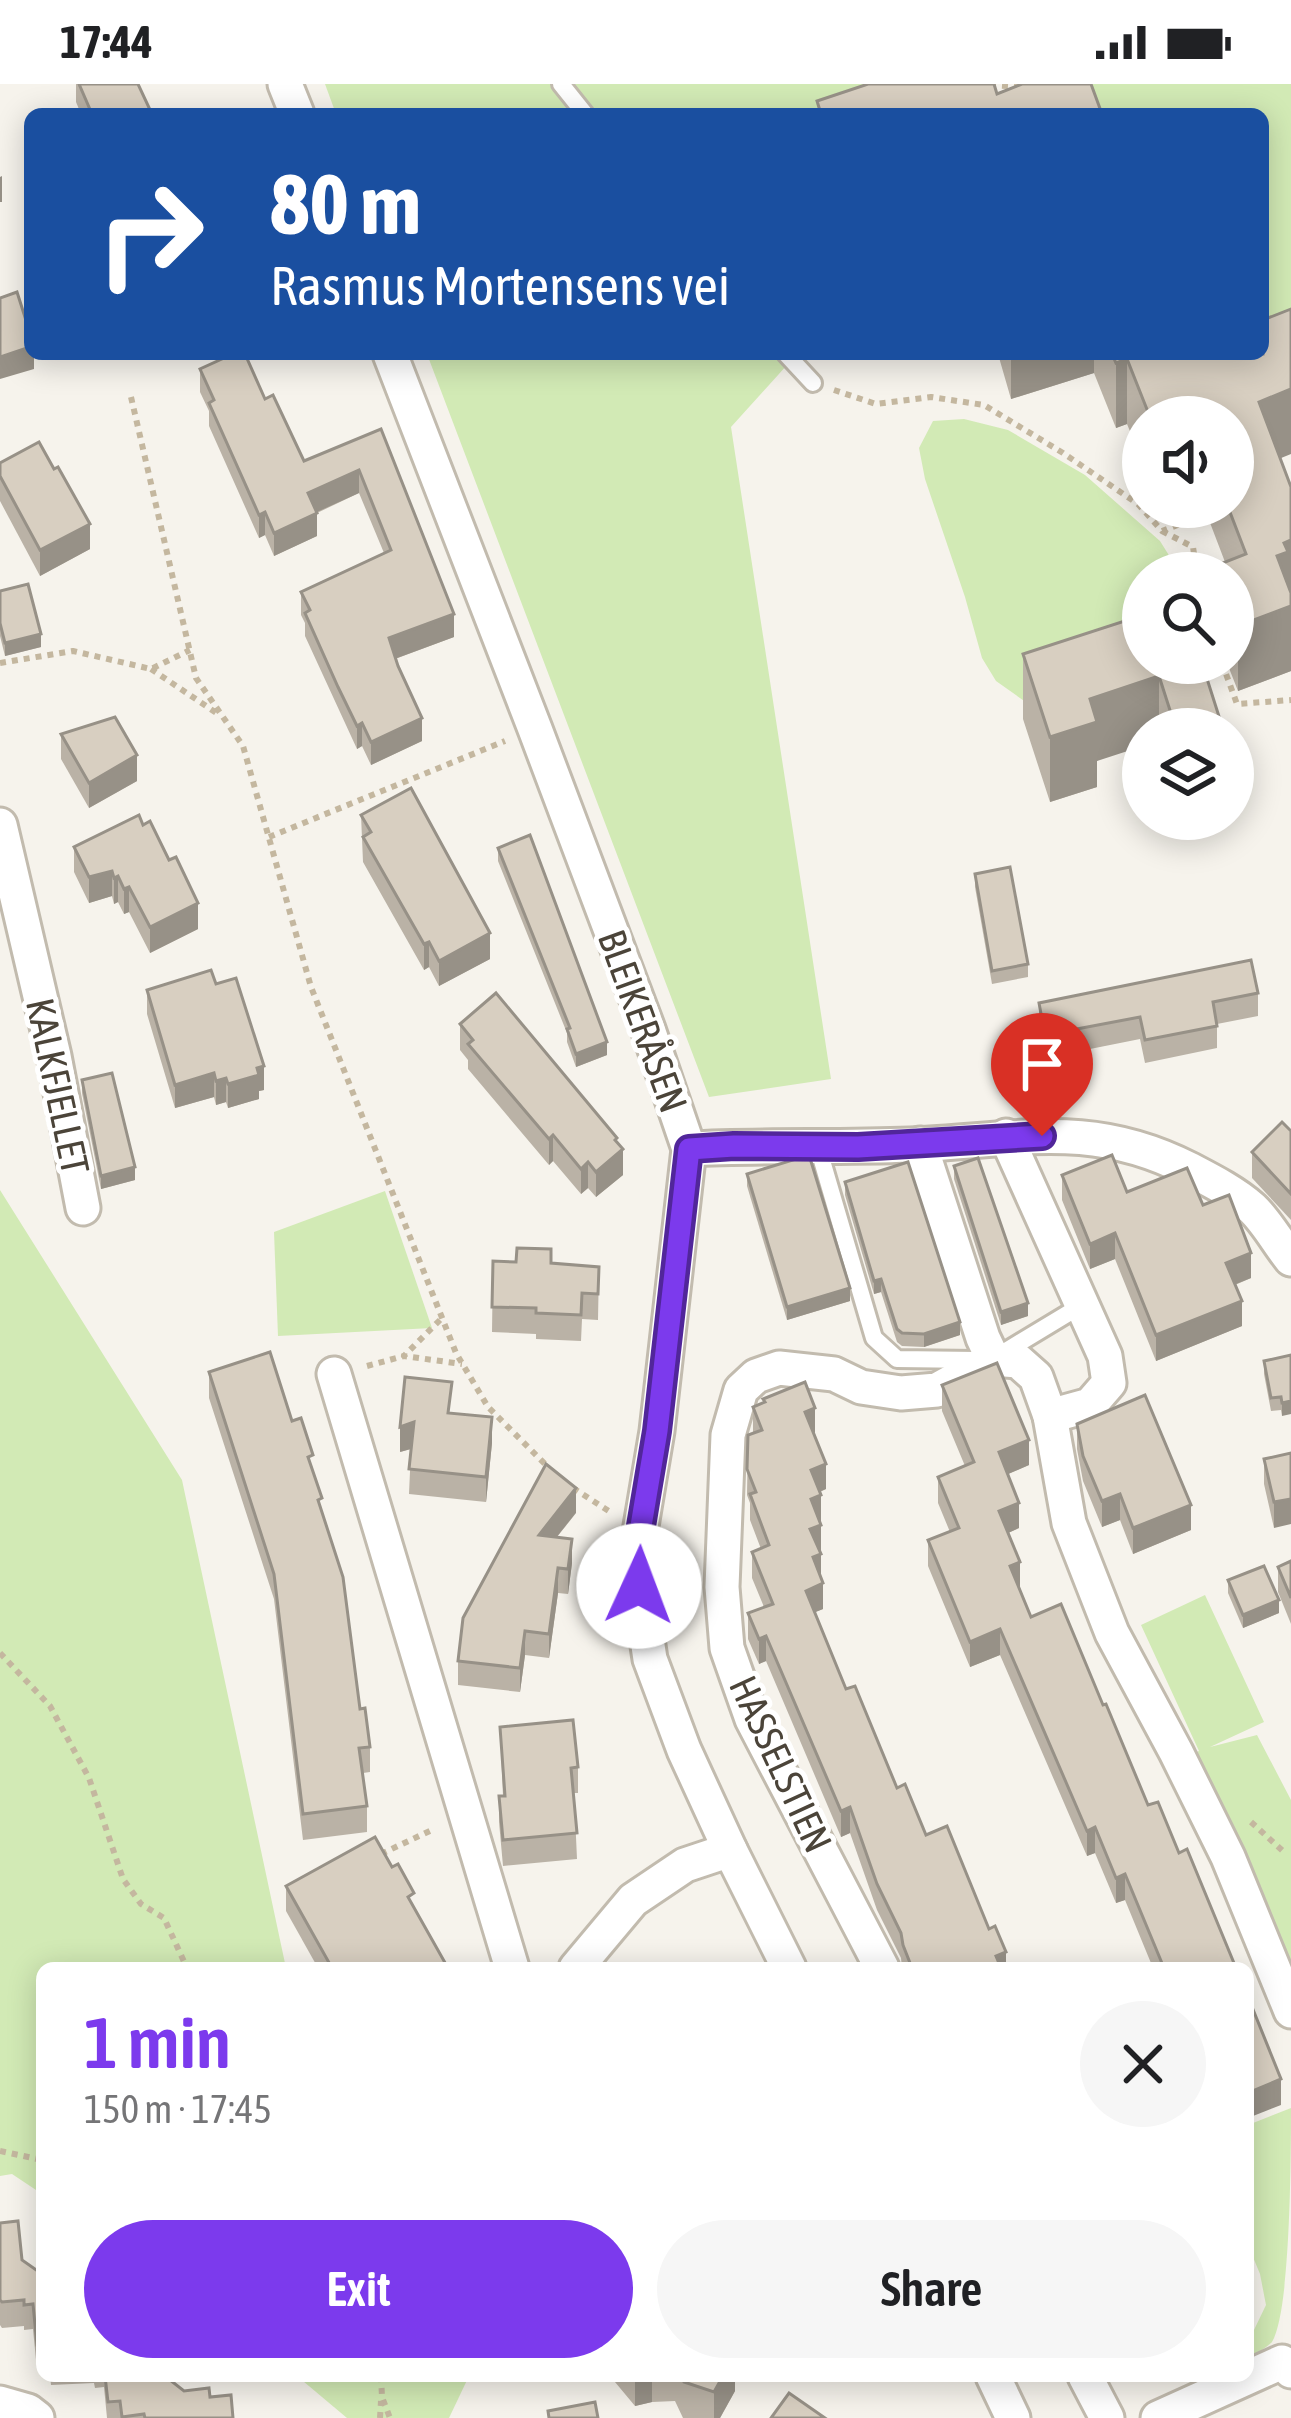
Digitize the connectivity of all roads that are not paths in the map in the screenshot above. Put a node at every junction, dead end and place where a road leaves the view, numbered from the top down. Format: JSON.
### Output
{"nodes":[{"id":1,"x":561,"y":84,"type":"edge"},
{"id":2,"x":580,"y":108,"type":"edge"},
{"id":3,"x":392,"y":360,"type":"edge"},
{"id":4,"x":792,"y":360,"type":"edge"},
{"id":5,"x":813,"y":383,"type":"road end"},
{"id":6,"x":0,"y":825,"type":"edge"},
{"id":7,"x":1006,"y":1136,"type":"junction"},
{"id":8,"x":920,"y":1144,"type":"junction"},
{"id":9,"x":818,"y":1147,"type":"junction"},
{"id":10,"x":689,"y":1149,"type":"junction"},
{"id":11,"x":83,"y":1208,"type":"dead end"},
{"id":12,"x":1291,"y":1259,"type":"edge"},
{"id":13,"x":1082,"y":1305,"type":"junction"},
{"id":14,"x":993,"y":1359,"type":"junction"},
{"id":15,"x":334,"y":1374,"type":"dead end"},
{"id":16,"x":1050,"y":1416,"type":"junction"},
{"id":17,"x":730,"y":1850,"type":"junction"},
{"id":18,"x":510,"y":1962,"type":"edge"},
{"id":19,"x":580,"y":1962,"type":"edge"},
{"id":20,"x":786,"y":1962,"type":"edge"},
{"id":21,"x":879,"y":1962,"type":"edge"},
{"id":22,"x":1291,"y":2011,"type":"edge"},
{"id":23,"x":1288,"y":2355,"type":"edge"},
{"id":24,"x":1254,"y":2371,"type":"edge"},
{"id":25,"x":996,"y":2382,"type":"edge"},
{"id":26,"x":1088,"y":2382,"type":"edge"},
{"id":27,"x":1232,"y":2382,"type":"edge"},
{"id":28,"x":0,"y":2403,"type":"edge"},
{"id":29,"x":37,"y":2418,"type":"edge"},
{"id":30,"x":1013,"y":2418,"type":"edge"},
{"id":31,"x":1107,"y":2418,"type":"edge"},
{"id":32,"x":1158,"y":2418,"type":"edge"}],
"edges":[{"from":1,"to":2,"type":"lane"},
{"from":3,"to":10,"type":"street","name":"BLEIKERÅSEN"},
{"from":4,"to":5,"type":"lane"},
{"from":6,"to":11,"type":"street","name":"KALKFJELLET"},
{"from":7,"to":8,"type":"street"},
{"from":7,"to":12,"type":"street"},
{"from":7,"to":13,"type":"street"},
{"from":8,"to":9,"type":"street"},
{"from":8,"to":14,"type":"street"},
{"from":9,"to":10,"type":"street"},
{"from":9,"to":14,"type":"lane"},
{"from":10,"to":17,"type":"street","name":"BLEIKERÅSEN"},
{"from":13,"to":14,"type":"lane"},
{"from":13,"to":16,"type":"street"},
{"from":14,"to":16,"type":"street"},
{"from":14,"to":21,"type":"street","name":"HASSELSTIEN"},
{"from":15,"to":18,"type":"street"},
{"from":16,"to":22,"type":"street"},
{"from":17,"to":19,"type":"street"},
{"from":17,"to":20,"type":"street","name":"BLEIKERÅSEN"},
{"from":23,"to":24,"type":"street"},
{"from":25,"to":30,"type":"street"},
{"from":26,"to":31,"type":"street"},
{"from":27,"to":32,"type":"street"},
{"from":28,"to":29,"type":"street"}]}
